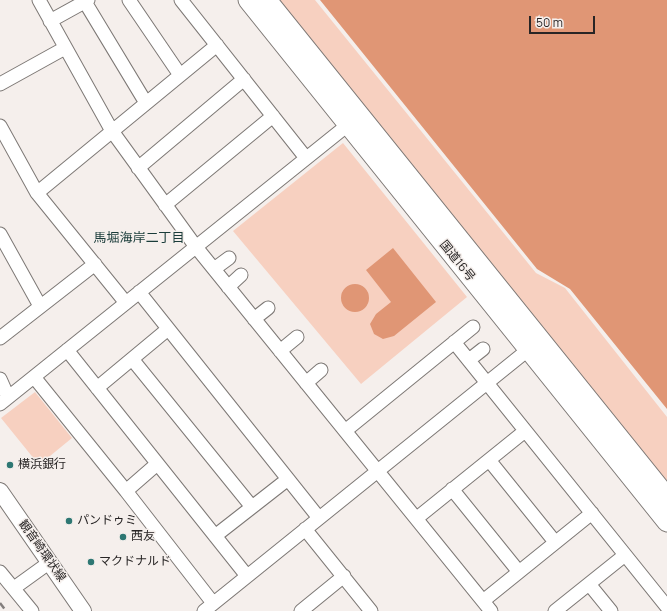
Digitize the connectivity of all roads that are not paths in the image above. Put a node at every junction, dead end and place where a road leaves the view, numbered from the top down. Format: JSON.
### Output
{"nodes":[{"id":1,"x":38,"y":0,"type":"edge"},
{"id":2,"x":129,"y":0,"type":"edge"},
{"id":3,"x":181,"y":0,"type":"edge"},
{"id":4,"x":248,"y":0,"type":"edge"},
{"id":5,"x":267,"y":0,"type":"edge"},
{"id":6,"x":86,"y":1,"type":"edge"},
{"id":7,"x":50,"y":21,"type":"junction"},
{"id":8,"x":217,"y":45,"type":"junction"},
{"id":9,"x":65,"y":48,"type":"junction"},
{"id":10,"x":180,"y":75,"type":"junction"},
{"id":11,"x":244,"y":79,"type":"junction"},
{"id":12,"x":0,"y":84,"type":"edge"},
{"id":13,"x":146,"y":103,"type":"junction"},
{"id":14,"x":274,"y":116,"type":"junction"},
{"id":15,"x":354,"y":120,"type":"junction"},
{"id":16,"x":0,"y":126,"type":"edge"},
{"id":17,"x":112,"y":131,"type":"junction"},
{"id":18,"x":3,"y":139,"type":"edge"},
{"id":19,"x":306,"y":158,"type":"junction"},
{"id":20,"x":138,"y":168,"type":"junction"},
{"id":21,"x":37,"y":193,"type":"junction"},
{"id":22,"x":166,"y":205,"type":"junction"},
{"id":23,"x":0,"y":234,"type":"edge"},
{"id":24,"x":196,"y":247,"type":"junction"},
{"id":25,"x":229,"y":258,"type":"dead end"},
{"id":26,"x":95,"y":264,"type":"junction"},
{"id":27,"x":214,"y":270,"type":"junction"},
{"id":28,"x":241,"y":275,"type":"dead end"},
{"id":29,"x":228,"y":286,"type":"junction"},
{"id":30,"x":139,"y":292,"type":"junction"},
{"id":31,"x":126,"y":303,"type":"junction"},
{"id":32,"x":40,"y":306,"type":"junction"},
{"id":33,"x":268,"y":308,"type":"dead end"},
{"id":34,"x":254,"y":319,"type":"junction"},
{"id":35,"x":473,"y":327,"type":"dead end"},
{"id":36,"x":168,"y":329,"type":"junction"},
{"id":37,"x":297,"y":337,"type":"dead end"},
{"id":38,"x":0,"y":338,"type":"edge"},
{"id":39,"x":454,"y":342,"type":"junction"},
{"id":40,"x":534,"y":345,"type":"junction"},
{"id":41,"x":67,"y":350,"type":"junction"},
{"id":42,"x":482,"y":350,"type":"dead end"},
{"id":43,"x":280,"y":351,"type":"junction"},
{"id":44,"x":132,"y":359,"type":"junction"},
{"id":45,"x":469,"y":360,"type":"junction"},
{"id":46,"x":321,"y":370,"type":"dead end"},
{"id":47,"x":34,"y":377,"type":"junction"},
{"id":48,"x":0,"y":379,"type":"edge"},
{"id":49,"x":306,"y":383,"type":"junction"},
{"id":50,"x":487,"y":383,"type":"junction"},
{"id":51,"x":97,"y":388,"type":"junction"},
{"id":52,"x":4,"y":401,"type":"edge"},
{"id":53,"x":525,"y":430,"type":"junction"},
{"id":54,"x":345,"y":431,"type":"junction"},
{"id":55,"x":489,"y":460,"type":"junction"},
{"id":56,"x":157,"y":464,"type":"junction"},
{"id":57,"x":377,"y":471,"type":"junction"},
{"id":58,"x":288,"y":479,"type":"junction"},
{"id":59,"x":452,"y":490,"type":"junction"},
{"id":60,"x":0,"y":491,"type":"edge"},
{"id":61,"x":126,"y":491,"type":"junction"},
{"id":62,"x":667,"y":497,"type":"edge"},
{"id":63,"x":252,"y":507,"type":"junction"},
{"id":64,"x":592,"y":513,"type":"junction"},
{"id":65,"x":319,"y":518,"type":"junction"},
{"id":66,"x":417,"y":518,"type":"junction"},
{"id":67,"x":667,"y":522,"type":"edge"},
{"id":68,"x":306,"y":529,"type":"junction"},
{"id":69,"x":215,"y":536,"type":"junction"},
{"id":70,"x":555,"y":542,"type":"junction"},
{"id":71,"x":625,"y":555,"type":"junction"},
{"id":72,"x":50,"y":562,"type":"junction"},
{"id":73,"x":0,"y":572,"type":"edge"},
{"id":74,"x":519,"y":572,"type":"junction"},
{"id":75,"x":247,"y":576,"type":"junction"},
{"id":76,"x":344,"y":576,"type":"junction"},
{"id":77,"x":589,"y":584,"type":"junction"},
{"id":78,"x":14,"y":588,"type":"junction"},
{"id":79,"x":487,"y":606,"type":"edge"},
{"id":80,"x":208,"y":607,"type":"edge"},
{"id":81,"x":667,"y":607,"type":"edge"},
{"id":82,"x":32,"y":611,"type":"edge"},
{"id":83,"x":83,"y":611,"type":"edge"},
{"id":84,"x":301,"y":611,"type":"edge"},
{"id":85,"x":371,"y":611,"type":"edge"},
{"id":86,"x":556,"y":611,"type":"edge"},
{"id":87,"x":611,"y":611,"type":"edge"}],
"edges":[{"from":1,"to":7,"type":"street"},
{"from":2,"to":10,"type":"street"},
{"from":3,"to":8,"type":"street"},
{"from":4,"to":15,"type":"highway","name":"国道16号"},
{"from":5,"to":15,"type":"highway","name":"国道16号"},
{"from":6,"to":7,"type":"street"},
{"from":6,"to":13,"type":"street"},
{"from":7,"to":9,"type":"street"},
{"from":8,"to":10,"type":"street"},
{"from":8,"to":11,"type":"street"},
{"from":9,"to":12,"type":"street"},
{"from":9,"to":17,"type":"street"},
{"from":10,"to":13,"type":"street"},
{"from":11,"to":14,"type":"street"},
{"from":11,"to":20,"type":"street"},
{"from":13,"to":17,"type":"street"},
{"from":14,"to":19,"type":"street"},
{"from":14,"to":22,"type":"street"},
{"from":15,"to":19,"type":"street"},
{"from":15,"to":40,"type":"highway","name":"国道16号"},
{"from":16,"to":18,"type":"street"},
{"from":17,"to":20,"type":"street"},
{"from":17,"to":21,"type":"street"},
{"from":18,"to":21,"type":"street"},
{"from":19,"to":24,"type":"street"},
{"from":20,"to":22,"type":"street"},
{"from":21,"to":26,"type":"street"},
{"from":22,"to":24,"type":"street"},
{"from":23,"to":32,"type":"street"},
{"from":24,"to":27,"type":"street"},
{"from":24,"to":30,"type":"street"},
{"from":25,"to":27,"type":"street"},
{"from":26,"to":31,"type":"street"},
{"from":26,"to":32,"type":"street"},
{"from":27,"to":29,"type":"street"},
{"from":28,"to":29,"type":"street"},
{"from":29,"to":34,"type":"street"},
{"from":30,"to":31,"type":"street"},
{"from":30,"to":36,"type":"street"},
{"from":31,"to":41,"type":"street"},
{"from":32,"to":38,"type":"street"},
{"from":33,"to":34,"type":"street"},
{"from":34,"to":43,"type":"street"},
{"from":35,"to":39,"type":"street"},
{"from":36,"to":44,"type":"street"},
{"from":36,"to":58,"type":"street"},
{"from":37,"to":43,"type":"street"},
{"from":39,"to":45,"type":"street"},
{"from":39,"to":54,"type":"street"},
{"from":40,"to":50,"type":"street"},
{"from":40,"to":62,"type":"highway","name":"国道16号"},
{"from":40,"to":67,"type":"highway","name":"国道16号"},
{"from":41,"to":47,"type":"street"},
{"from":41,"to":51,"type":"street"},
{"from":42,"to":45,"type":"street"},
{"from":43,"to":49,"type":"street"},
{"from":44,"to":51,"type":"street"},
{"from":44,"to":63,"type":"street"},
{"from":45,"to":50,"type":"street"},
{"from":46,"to":49,"type":"street"},
{"from":47,"to":52,"type":"street"},
{"from":47,"to":61,"type":"street"},
{"from":48,"to":52,"type":"street"},
{"from":49,"to":54,"type":"street"},
{"from":50,"to":53,"type":"street"},
{"from":50,"to":57,"type":"street"},
{"from":51,"to":56,"type":"street"},
{"from":53,"to":55,"type":"street"},
{"from":53,"to":64,"type":"street"},
{"from":54,"to":57,"type":"street"},
{"from":55,"to":59,"type":"street"},
{"from":55,"to":70,"type":"street"},
{"from":56,"to":61,"type":"street"},
{"from":56,"to":69,"type":"street"},
{"from":57,"to":65,"type":"street"},
{"from":57,"to":66,"type":"street"},
{"from":58,"to":63,"type":"street"},
{"from":58,"to":65,"type":"street"},
{"from":59,"to":66,"type":"street"},
{"from":59,"to":74,"type":"street"},
{"from":60,"to":72,"type":"main road","name":"観音崎環状線"},
{"from":61,"to":80,"type":"street"},
{"from":63,"to":69,"type":"street"},
{"from":64,"to":70,"type":"street"},
{"from":64,"to":71,"type":"street"},
{"from":65,"to":68,"type":"street"},
{"from":66,"to":79,"type":"street"},
{"from":68,"to":75,"type":"street"},
{"from":68,"to":76,"type":"street"},
{"from":69,"to":75,"type":"street"},
{"from":70,"to":74,"type":"street"},
{"from":71,"to":77,"type":"street"},
{"from":71,"to":81,"type":"street"},
{"from":72,"to":78,"type":"street"},
{"from":72,"to":83,"type":"main road","name":"観音崎環状線"},
{"from":73,"to":78,"type":"street"},
{"from":74,"to":79,"type":"street"},
{"from":75,"to":80,"type":"street"},
{"from":76,"to":84,"type":"street"},
{"from":76,"to":85,"type":"street"},
{"from":77,"to":86,"type":"street"},
{"from":77,"to":87,"type":"street"},
{"from":78,"to":82,"type":"street"}]}
